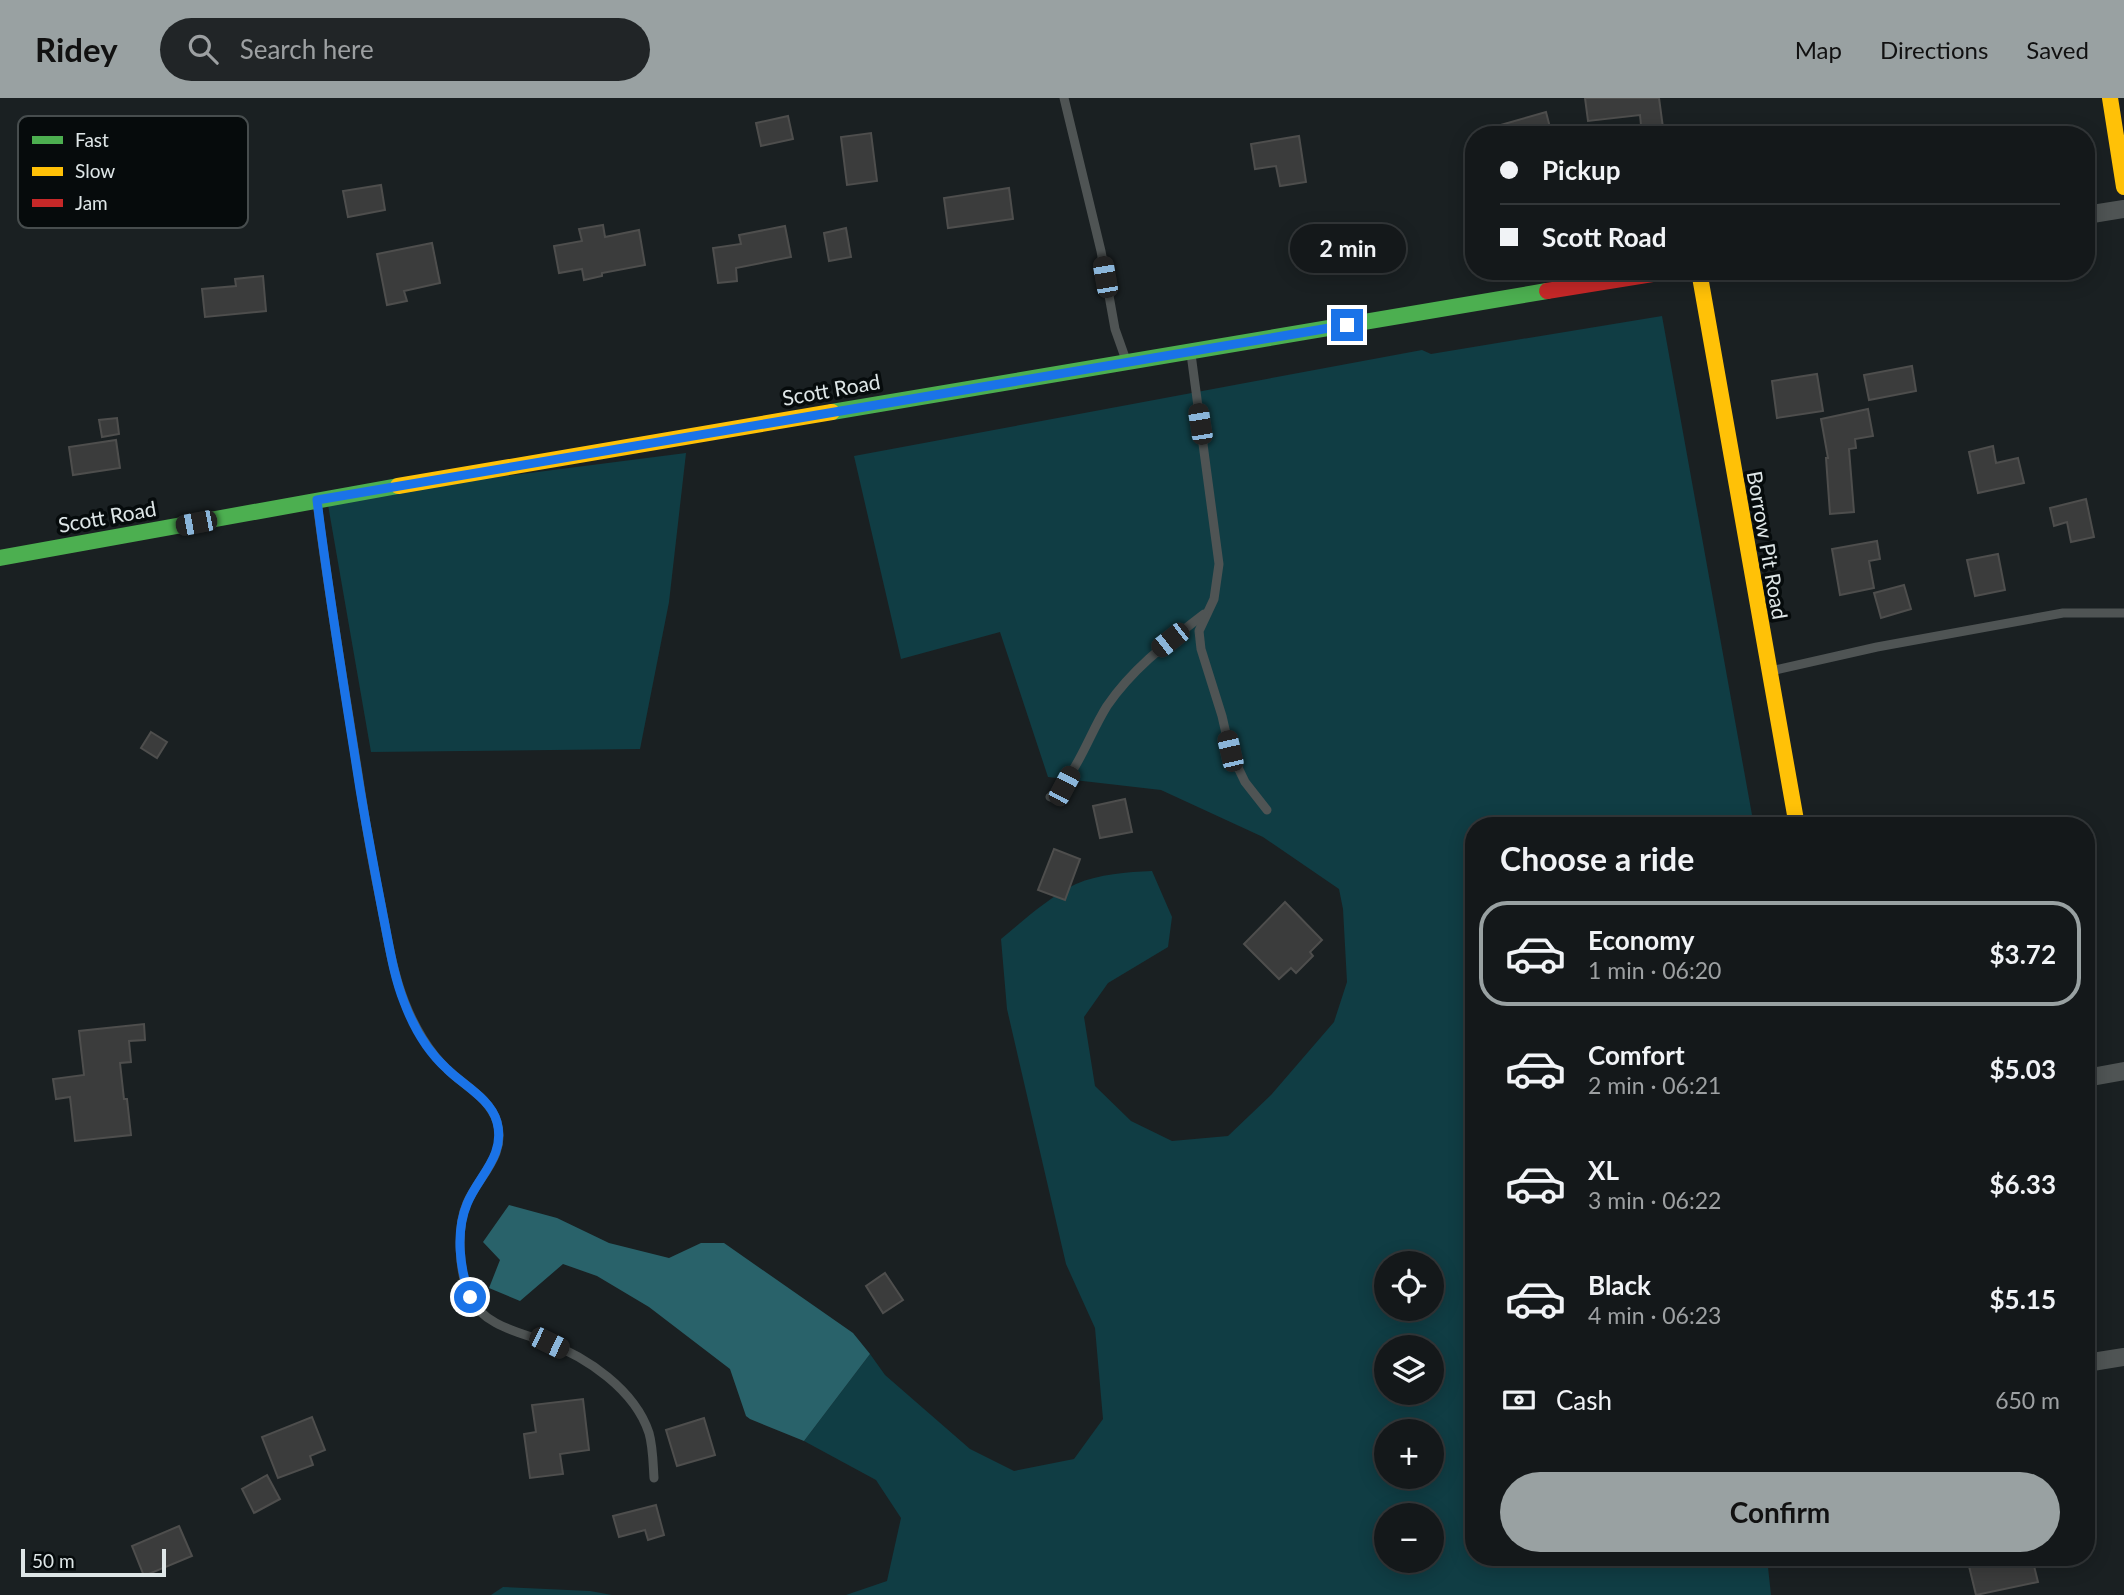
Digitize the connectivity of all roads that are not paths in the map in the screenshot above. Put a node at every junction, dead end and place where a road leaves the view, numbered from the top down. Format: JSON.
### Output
{"nodes":[{"id":1,"x":1064,"y":98,"type":"edge"},
{"id":2,"x":2110,"y":98,"type":"edge"},
{"id":3,"x":2124,"y":187,"type":"edge"},
{"id":4,"x":2124,"y":209,"type":"edge"},
{"id":5,"x":2095,"y":214,"type":"edge"},
{"id":6,"x":1605,"y":280,"type":"edge"},
{"id":7,"x":1701,"y":280,"type":"edge"},
{"id":8,"x":1191,"y":351,"type":"junction"},
{"id":9,"x":1127,"y":361,"type":"junction"},
{"id":10,"x":317,"y":500,"type":"junction"},
{"id":11,"x":0,"y":558,"type":"edge"},
{"id":12,"x":1206,"y":612,"type":"junction"},
{"id":13,"x":2123,"y":613,"type":"edge"},
{"id":14,"x":1770,"y":672,"type":"junction"},
{"id":15,"x":1050,"y":797,"type":"dead end"},
{"id":16,"x":1267,"y":810,"type":"dead end"},
{"id":17,"x":1795,"y":817,"type":"edge"},
{"id":18,"x":2124,"y":1071,"type":"edge"},
{"id":19,"x":2095,"y":1076,"type":"edge"},
{"id":20,"x":2124,"y":1357,"type":"edge"},
{"id":21,"x":2095,"y":1362,"type":"edge"},
{"id":22,"x":654,"y":1478,"type":"dead end"}],
"edges":[{"from":1,"to":9,"type":"lane"},
{"from":2,"to":3,"type":"street"},
{"from":4,"to":5,"type":"street"},
{"from":6,"to":8,"type":"street","name":"Scott Road"},
{"from":7,"to":14,"type":"street","name":"Borrow Pit Road"},
{"from":8,"to":9,"type":"street","name":"Scott Road"},
{"from":8,"to":12,"type":"lane"},
{"from":9,"to":10,"type":"street","name":"Scott Road"},
{"from":10,"to":11,"type":"street","name":"Scott Road"},
{"from":10,"to":22,"type":"lane"},
{"from":12,"to":15,"type":"lane"},
{"from":12,"to":16,"type":"lane"},
{"from":13,"to":14,"type":"lane"},
{"from":14,"to":17,"type":"street","name":"Borrow Pit Road"},
{"from":18,"to":19,"type":"street"},
{"from":20,"to":21,"type":"street"}]}
